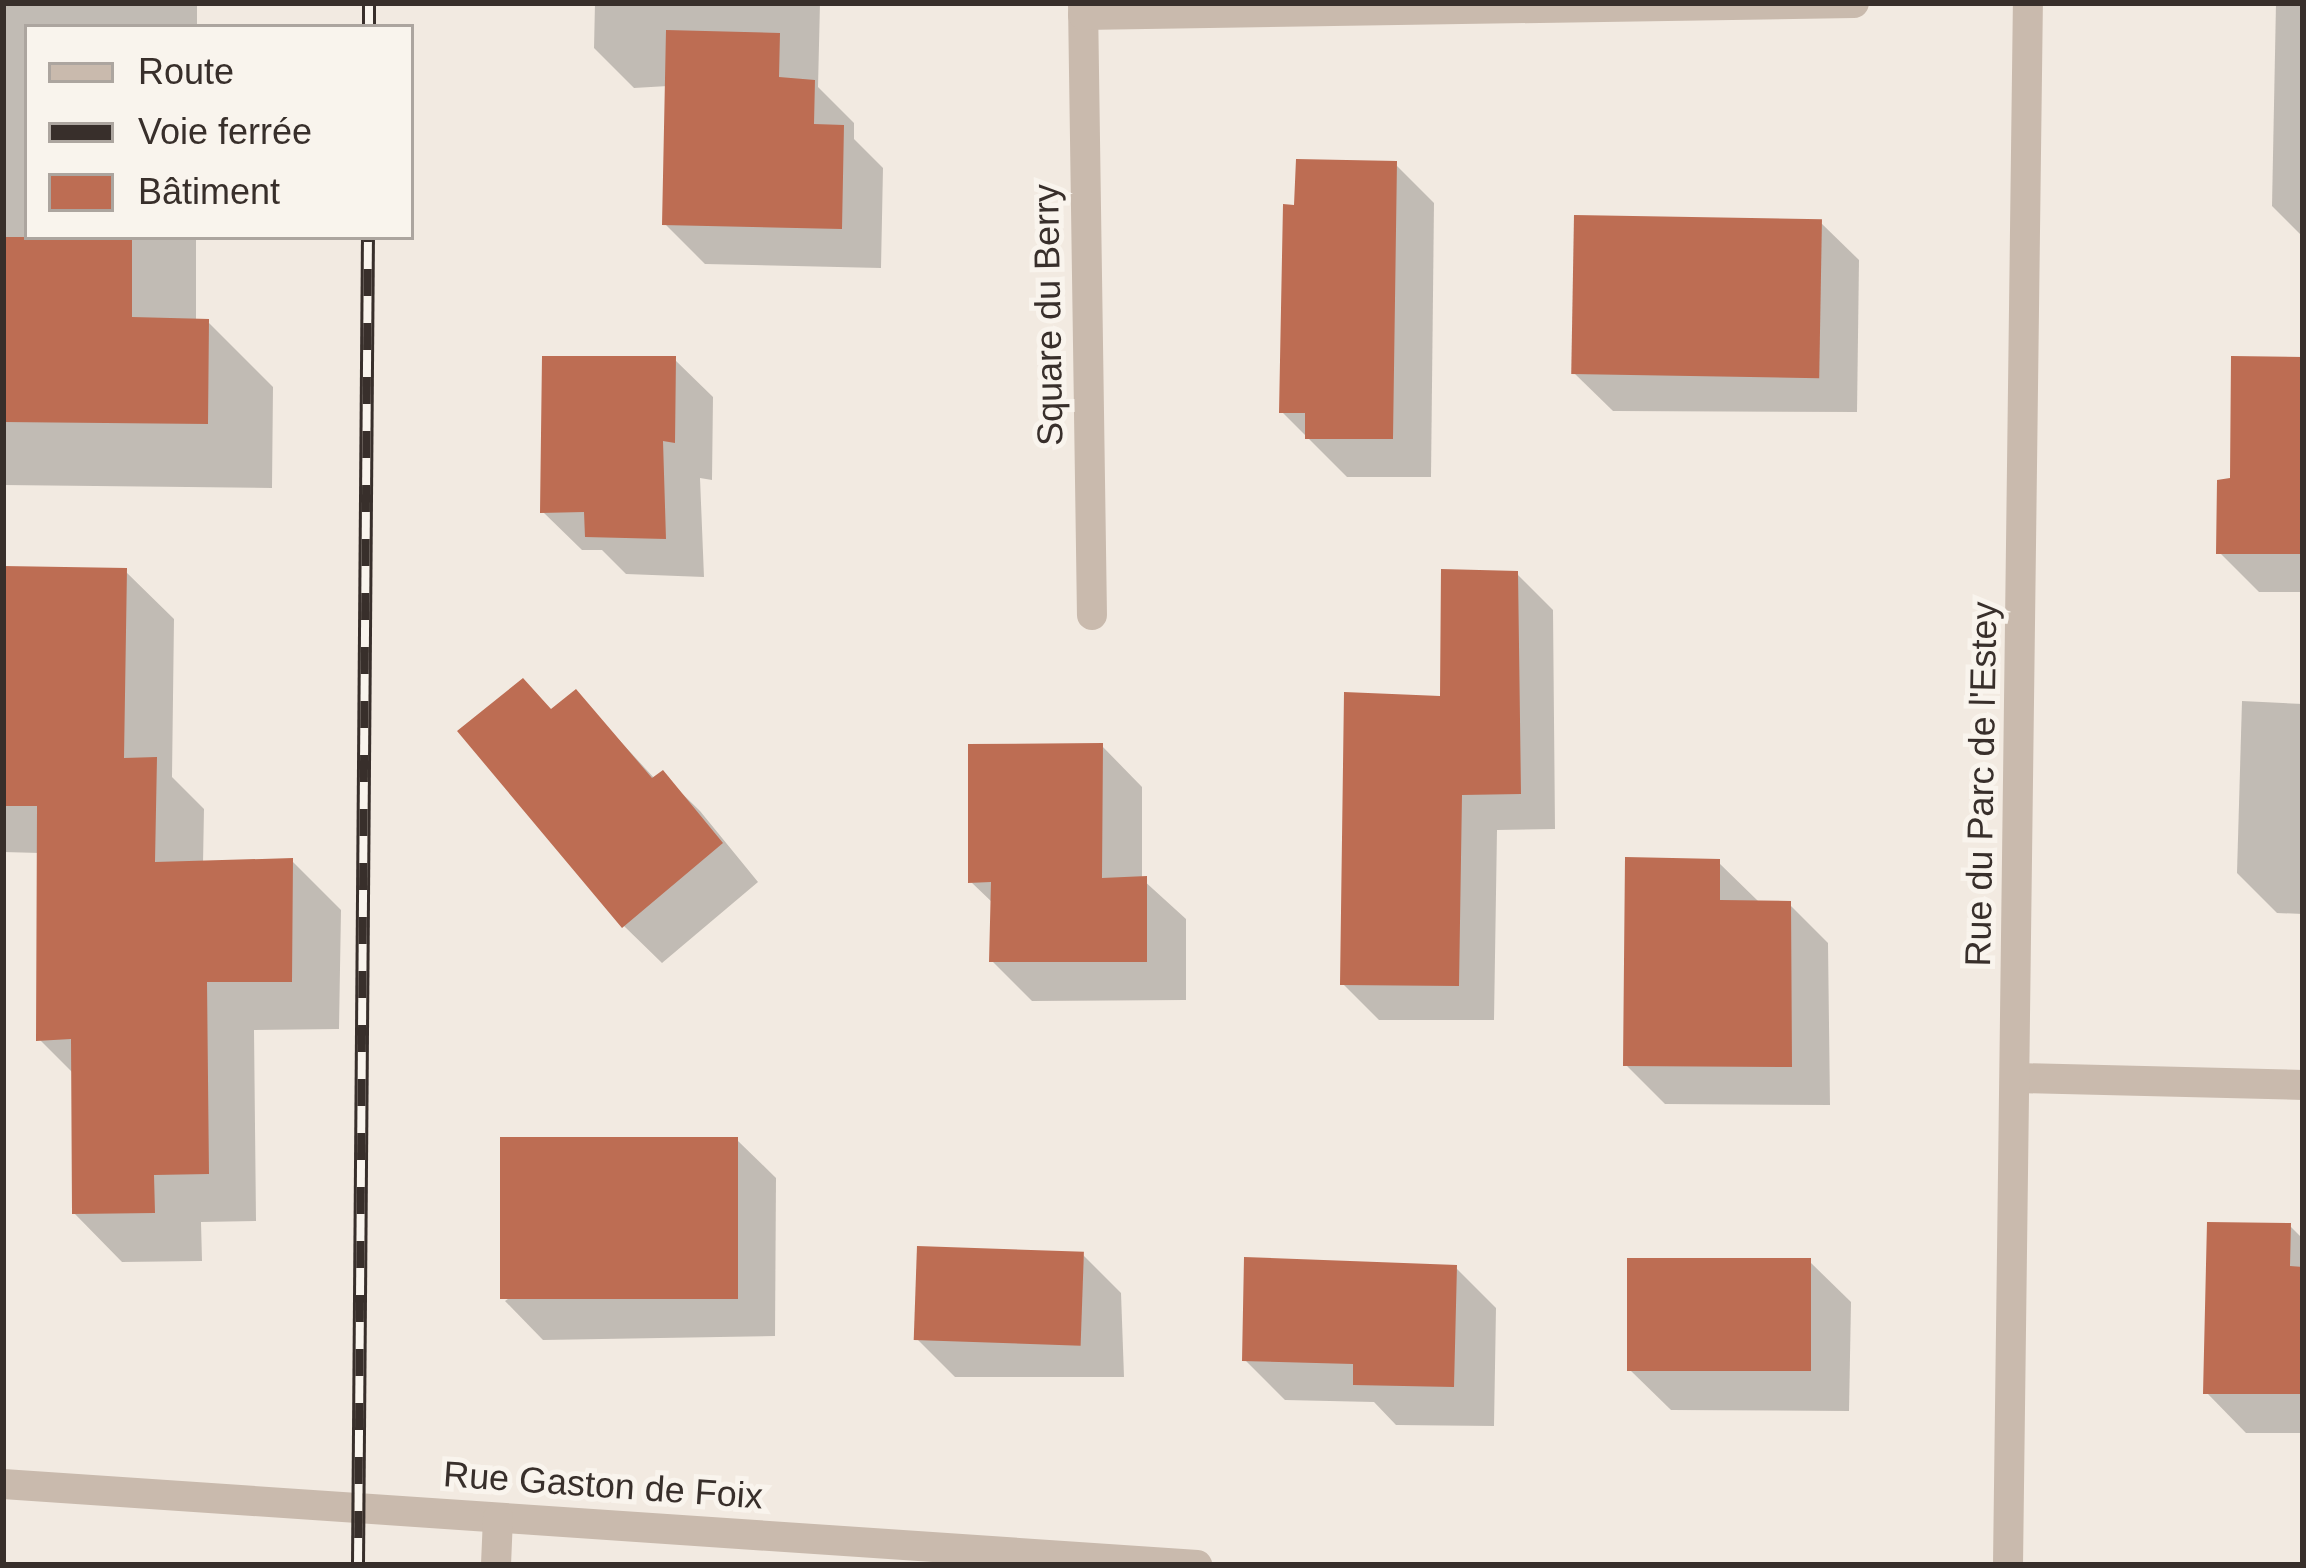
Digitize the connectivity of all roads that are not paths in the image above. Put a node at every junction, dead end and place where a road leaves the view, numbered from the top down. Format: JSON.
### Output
{"nodes":[{"id":1,"x":1854,"y":3,"type":"edge"},
{"id":2,"x":2028,"y":3,"type":"edge"},
{"id":3,"x":1083,"y":9,"type":"edge"},
{"id":4,"x":1092,"y":615,"type":"dead end"},
{"id":5,"x":2018,"y":1078,"type":"junction"},
{"id":6,"x":2303,"y":1084,"type":"edge"},
{"id":7,"x":3,"y":1484,"type":"edge"},
{"id":8,"x":498,"y":1518,"type":"junction"},
{"id":9,"x":1107,"y":1561,"type":"edge"},
{"id":10,"x":496,"y":1565,"type":"edge"},
{"id":11,"x":1197,"y":1565,"type":"edge"},
{"id":12,"x":2008,"y":1565,"type":"edge"}],
"edges":[{"from":1,"to":3,"type":"street","name":"Square du Berry"},
{"from":2,"to":5,"type":"street","name":"Rue du Parc de l'Estey"},
{"from":3,"to":4,"type":"street","name":"Square du Berry"},
{"from":5,"to":6,"type":"street"},
{"from":5,"to":12,"type":"street","name":"Rue du Parc de l'Estey"},
{"from":7,"to":8,"type":"street","name":"Rue Gaston de Foix"},
{"from":8,"to":9,"type":"street","name":"Rue Gaston de Foix"},
{"from":8,"to":10,"type":"street"},
{"from":9,"to":11,"type":"street","name":"Rue Gaston de Foix"}]}
